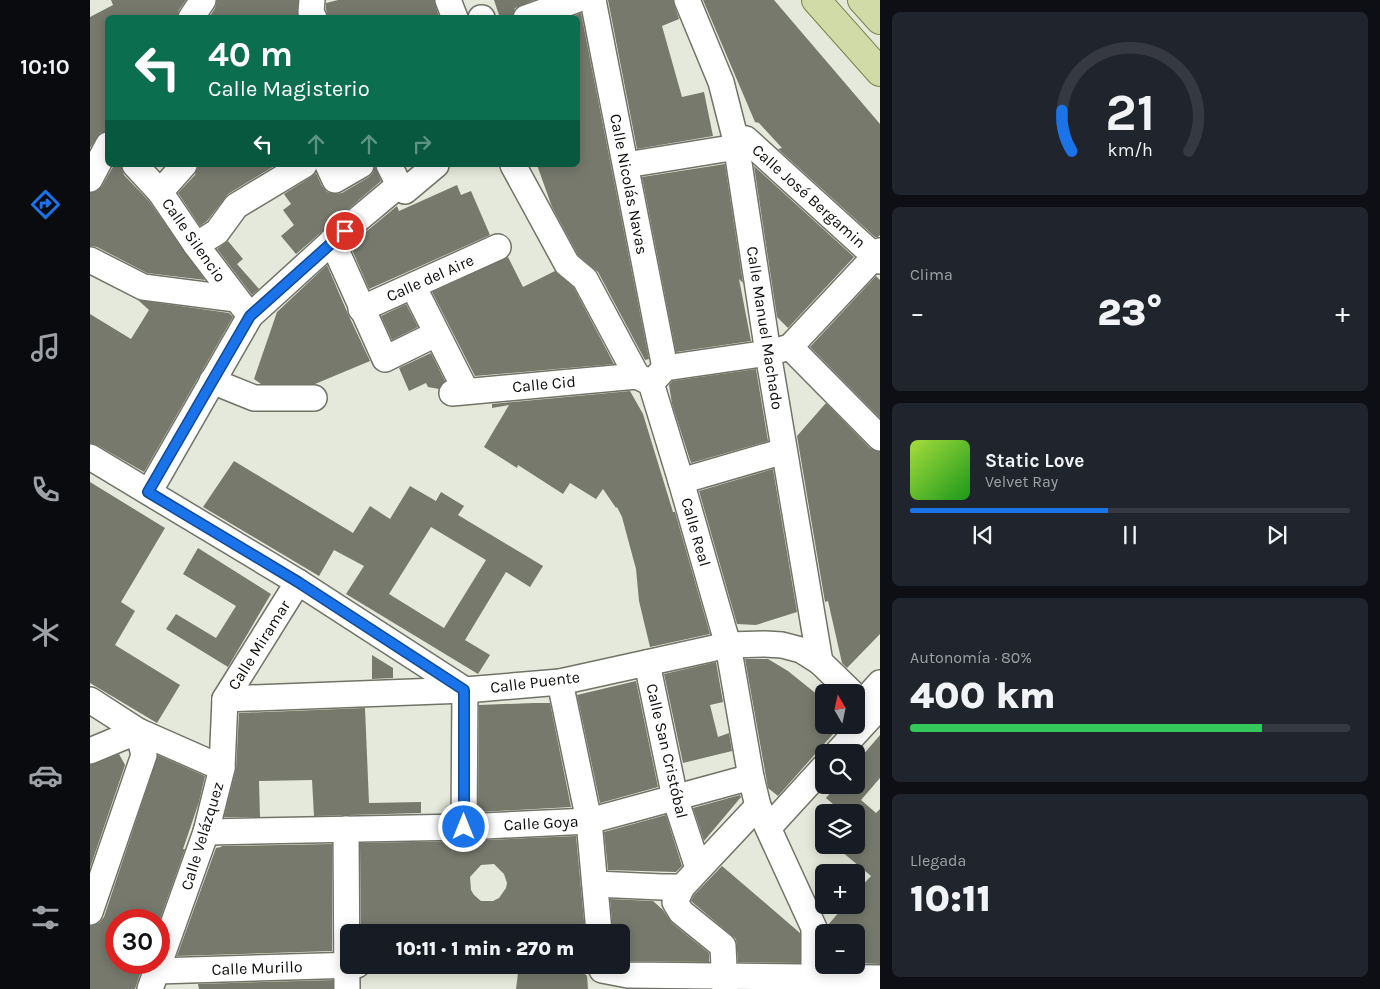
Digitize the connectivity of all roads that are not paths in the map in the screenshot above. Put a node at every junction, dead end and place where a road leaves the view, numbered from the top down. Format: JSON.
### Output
{"nodes":[{"id":1,"x":203,"y":0,"type":"edge"},
{"id":2,"x":448,"y":0,"type":"edge"},
{"id":3,"x":576,"y":0,"type":"edge"},
{"id":4,"x":594,"y":0,"type":"edge"},
{"id":5,"x":687,"y":0,"type":"edge"},
{"id":6,"x":816,"y":0,"type":"edge"},
{"id":7,"x":862,"y":0,"type":"edge"},
{"id":8,"x":193,"y":15,"type":"edge"},
{"id":9,"x":454,"y":15,"type":"edge"},
{"id":10,"x":534,"y":15,"type":"edge"},
{"id":11,"x":880,"y":20,"type":"edge"},
{"id":12,"x":880,"y":72,"type":"edge"},
{"id":13,"x":736,"y":142,"type":"junction"},
{"id":14,"x":105,"y":151,"type":"edge"},
{"id":15,"x":626,"y":166,"type":"junction"},
{"id":16,"x":137,"y":167,"type":"edge"},
{"id":17,"x":182,"y":167,"type":"edge"},
{"id":18,"x":301,"y":167,"type":"edge"},
{"id":19,"x":329,"y":167,"type":"edge"},
{"id":20,"x":358,"y":167,"type":"edge"},
{"id":21,"x":434,"y":167,"type":"edge"},
{"id":22,"x":514,"y":167,"type":"edge"},
{"id":23,"x":394,"y":175,"type":"edge"},
{"id":24,"x":90,"y":179,"type":"edge"},
{"id":25,"x":160,"y":192,"type":"junction"},
{"id":26,"x":332,"y":241,"type":"junction"},
{"id":27,"x":196,"y":245,"type":"junction"},
{"id":28,"x":498,"y":247,"type":"dead end"},
{"id":29,"x":878,"y":256,"type":"edge"},
{"id":30,"x":90,"y":260,"type":"edge"},
{"id":31,"x":413,"y":286,"type":"junction"},
{"id":32,"x":243,"y":308,"type":"junction"},
{"id":33,"x":361,"y":308,"type":"junction"},
{"id":34,"x":436,"y":334,"type":"junction"},
{"id":35,"x":779,"y":350,"type":"junction"},
{"id":36,"x":651,"y":376,"type":"junction"},
{"id":37,"x":212,"y":381,"type":"junction"},
{"id":38,"x":314,"y":398,"type":"dead end"},
{"id":39,"x":880,"y":438,"type":"edge"},
{"id":40,"x":784,"y":451,"type":"junction"},
{"id":41,"x":90,"y":457,"type":"edge"},
{"id":42,"x":681,"y":481,"type":"junction"},
{"id":43,"x":148,"y":492,"type":"junction"},
{"id":44,"x":298,"y":582,"type":"junction"},
{"id":45,"x":728,"y":646,"type":"junction"},
{"id":46,"x":820,"y":662,"type":"junction"},
{"id":47,"x":647,"y":663,"type":"junction"},
{"id":48,"x":560,"y":682,"type":"junction"},
{"id":49,"x":880,"y":683,"type":"edge"},
{"id":50,"x":843,"y":684,"type":"edge"},
{"id":51,"x":464,"y":690,"type":"junction"},
{"id":52,"x":225,"y":698,"type":"junction"},
{"id":53,"x":90,"y":700,"type":"edge"},
{"id":54,"x":865,"y":705,"type":"edge"},
{"id":55,"x":138,"y":731,"type":"junction"},
{"id":56,"x":90,"y":751,"type":"edge"},
{"id":57,"x":222,"y":768,"type":"junction"},
{"id":58,"x":815,"y":775,"type":"edge"},
{"id":59,"x":751,"y":777,"type":"junction"},
{"id":60,"x":675,"y":798,"type":"junction"},
{"id":61,"x":764,"y":816,"type":"junction"},
{"id":62,"x":589,"y":821,"type":"junction"},
{"id":63,"x":464,"y":827,"type":"junction"},
{"id":64,"x":346,"y":829,"type":"junction"},
{"id":65,"x":206,"y":832,"type":"junction"},
{"id":66,"x":698,"y":868,"type":"junction"},
{"id":67,"x":595,"y":884,"type":"junction"},
{"id":68,"x":682,"y":886,"type":"junction"},
{"id":69,"x":90,"y":912,"type":"edge"},
{"id":70,"x":349,"y":924,"type":"edge"},
{"id":71,"x":598,"y":924,"type":"edge"},
{"id":72,"x":340,"y":973,"type":"edge"},
{"id":73,"x":602,"y":975,"type":"edge"},
{"id":74,"x":880,"y":978,"type":"edge"},
{"id":75,"x":154,"y":980,"type":"edge"},
{"id":76,"x":726,"y":982,"type":"edge"},
{"id":77,"x":815,"y":983,"type":"edge"}],
"edges":[{"from":1,"to":8,"type":"street"},
{"from":2,"to":9,"type":"street"},
{"from":3,"to":10,"type":"street"},
{"from":4,"to":15,"type":"street","name":"Calle Nicolás Navas"},
{"from":5,"to":13,"type":"street","name":"Calle Manuel Machado"},
{"from":6,"to":12,"type":"main road"},
{"from":7,"to":11,"type":"main road"},
{"from":13,"to":15,"type":"street"},
{"from":13,"to":29,"type":"street","name":"Calle José Bergamin"},
{"from":13,"to":35,"type":"street","name":"Calle Manuel Machado"},
{"from":14,"to":24,"type":"street"},
{"from":15,"to":36,"type":"street","name":"Calle Nicolás Navas"},
{"from":16,"to":25,"type":"street","name":"Calle Silencio"},
{"from":17,"to":25,"type":"street"},
{"from":18,"to":27,"type":"street"},
{"from":19,"to":20,"type":"street"},
{"from":21,"to":23,"type":"street"},
{"from":22,"to":36,"type":"street","name":"Calle Real"},
{"from":23,"to":26,"type":"street"},
{"from":25,"to":27,"type":"street","name":"Calle Silencio"},
{"from":26,"to":32,"type":"street"},
{"from":26,"to":33,"type":"street"},
{"from":27,"to":32,"type":"street","name":"Calle Silencio"},
{"from":28,"to":31,"type":"street","name":"Calle del Aire"},
{"from":29,"to":35,"type":"street"},
{"from":30,"to":32,"type":"street"},
{"from":31,"to":33,"type":"street","name":"Calle del Aire"},
{"from":31,"to":34,"type":"street"},
{"from":32,"to":37,"type":"street"},
{"from":33,"to":34,"type":"street"},
{"from":34,"to":36,"type":"street","name":"Calle Cid"},
{"from":35,"to":36,"type":"street","name":"Calle Cid"},
{"from":35,"to":39,"type":"street"},
{"from":35,"to":40,"type":"street","name":"Calle Manuel Machado"},
{"from":36,"to":42,"type":"street","name":"Calle Real"},
{"from":37,"to":38,"type":"street"},
{"from":37,"to":43,"type":"street"},
{"from":40,"to":42,"type":"street"},
{"from":40,"to":46,"type":"street","name":"Calle Manuel Machado"},
{"from":41,"to":43,"type":"street"},
{"from":42,"to":45,"type":"street","name":"Calle Real"},
{"from":43,"to":44,"type":"street"},
{"from":44,"to":51,"type":"street"},
{"from":44,"to":52,"type":"street","name":"Calle Miramar"},
{"from":45,"to":46,"type":"street","name":"Calle Puente"},
{"from":45,"to":47,"type":"street","name":"Calle Puente"},
{"from":45,"to":59,"type":"street","name":"Calle Real"},
{"from":46,"to":50,"type":"street","name":"Calle Puente"},
{"from":47,"to":48,"type":"street","name":"Calle Puente"},
{"from":47,"to":60,"type":"street","name":"Calle San Cristóbal"},
{"from":48,"to":51,"type":"street","name":"Calle Puente"},
{"from":48,"to":62,"type":"street"},
{"from":49,"to":54,"type":"street"},
{"from":51,"to":52,"type":"street","name":"Calle Puente"},
{"from":51,"to":63,"type":"street"},
{"from":52,"to":57,"type":"street","name":"Calle Miramar"},
{"from":53,"to":55,"type":"street"},
{"from":55,"to":56,"type":"street"},
{"from":55,"to":57,"type":"street"},
{"from":55,"to":69,"type":"street"},
{"from":57,"to":65,"type":"street","name":"Calle Velázquez"},
{"from":58,"to":61,"type":"street"},
{"from":59,"to":60,"type":"street","name":"Calle Goya"},
{"from":59,"to":61,"type":"street","name":"Calle Real"},
{"from":60,"to":62,"type":"street","name":"Calle Goya"},
{"from":60,"to":66,"type":"street","name":"Calle San Cristóbal"},
{"from":61,"to":66,"type":"street"},
{"from":61,"to":77,"type":"street","name":"Calle Real"},
{"from":62,"to":63,"type":"street","name":"Calle Goya"},
{"from":62,"to":67,"type":"street"},
{"from":63,"to":64,"type":"street","name":"Calle Goya"},
{"from":64,"to":65,"type":"street","name":"Calle Goya"},
{"from":64,"to":70,"type":"street"},
{"from":65,"to":75,"type":"street","name":"Calle Velázquez"},
{"from":66,"to":68,"type":"street"},
{"from":67,"to":68,"type":"street"},
{"from":67,"to":71,"type":"street"},
{"from":68,"to":76,"type":"street"},
{"from":72,"to":75,"type":"street","name":"Calle Murillo"},
{"from":73,"to":76,"type":"street"},
{"from":74,"to":77,"type":"street"},
{"from":76,"to":77,"type":"street"}]}
